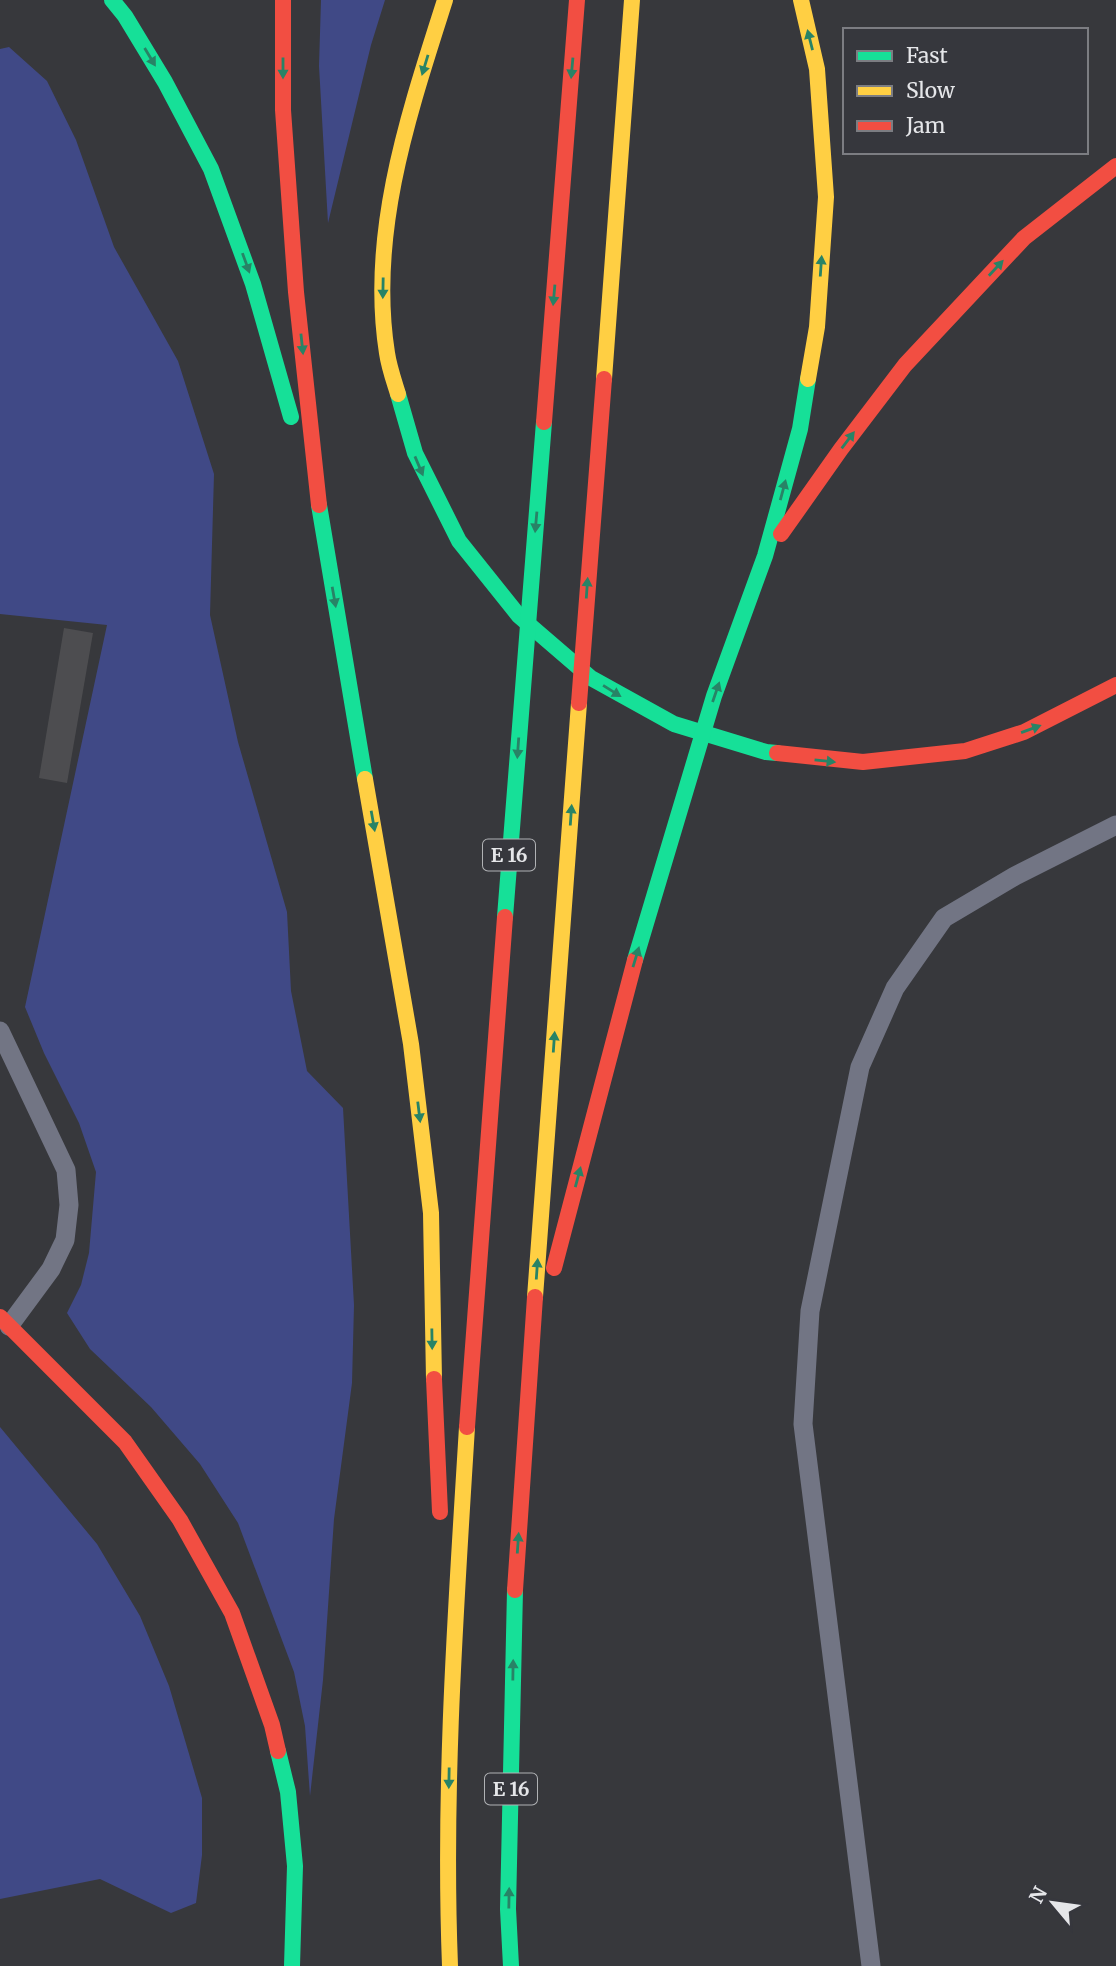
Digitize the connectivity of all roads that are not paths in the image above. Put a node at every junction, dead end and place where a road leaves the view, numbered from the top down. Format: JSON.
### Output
{"nodes":[{"id":1,"x":113,"y":0,"type":"edge"},
{"id":2,"x":283,"y":0,"type":"edge"},
{"id":3,"x":445,"y":0,"type":"edge"},
{"id":4,"x":577,"y":0,"type":"edge"},
{"id":5,"x":632,"y":0,"type":"edge"},
{"id":6,"x":801,"y":0,"type":"edge"},
{"id":7,"x":1116,"y":166,"type":"edge"},
{"id":8,"x":322,"y":530,"type":"junction"},
{"id":9,"x":765,"y":556,"type":"junction"},
{"id":10,"x":1116,"y":685,"type":"edge"},
{"id":11,"x":1116,"y":825,"type":"edge"},
{"id":12,"x":0,"y":1031,"type":"edge"},
{"id":13,"x":4,"y":1322,"type":"edge"},
{"id":14,"x":530,"y":1362,"type":"junction"},
{"id":15,"x":440,"y":1522,"type":"dead end"},
{"id":16,"x":442,"y":1562,"type":"dead end"},
{"id":17,"x":450,"y":1710,"type":"junction"},
{"id":18,"x":292,"y":1966,"type":"edge"},
{"id":19,"x":450,"y":1966,"type":"edge"},
{"id":20,"x":511,"y":1966,"type":"edge"},
{"id":21,"x":871,"y":1966,"type":"edge"}],
"edges":[{"from":1,"to":8,"type":"main road","one_way":true},
{"from":2,"to":8,"type":"main road","one_way":true},
{"from":3,"to":10,"type":"main road","one_way":true},
{"from":4,"to":17,"type":"main road","number":"E 16","one_way":true},
{"from":14,"to":5,"type":"main road","number":"E 16","one_way":true},
{"from":9,"to":6,"type":"main road","one_way":true},
{"from":9,"to":7,"type":"main road","one_way":true},
{"from":8,"to":15,"type":"main road","one_way":true},
{"from":14,"to":9,"type":"main road","one_way":true},
{"from":11,"to":21,"type":"lane"},
{"from":12,"to":13,"type":"lane"},
{"from":13,"to":18,"type":"main road"},
{"from":20,"to":14,"type":"main road","number":"E 16","one_way":true},
{"from":16,"to":17,"type":"main road"},
{"from":17,"to":19,"type":"main road","number":"E 16","one_way":true}]}
